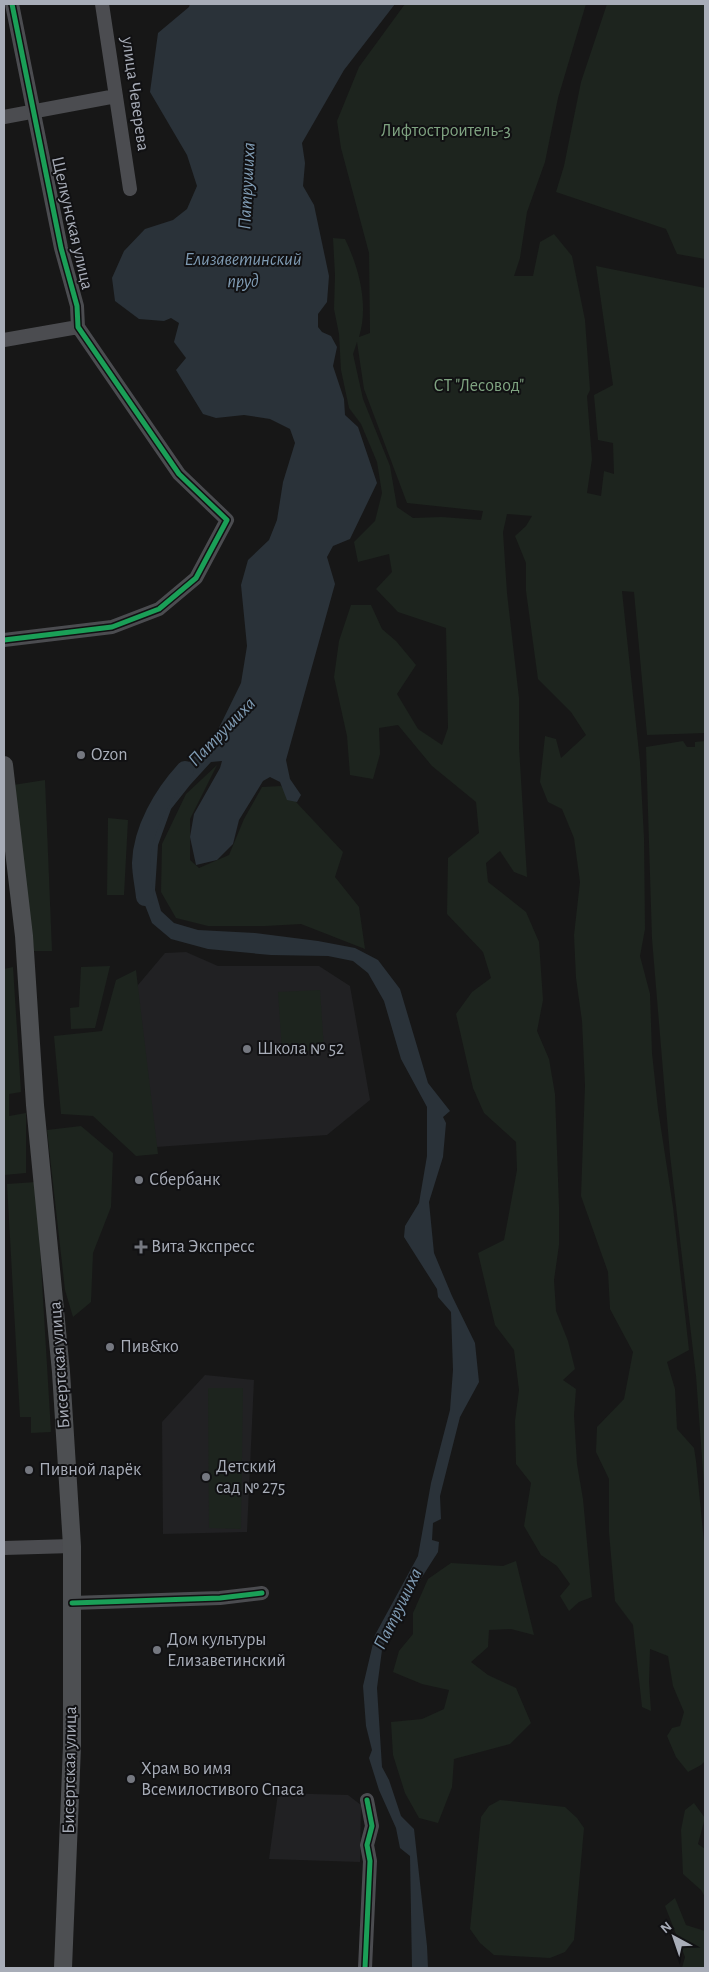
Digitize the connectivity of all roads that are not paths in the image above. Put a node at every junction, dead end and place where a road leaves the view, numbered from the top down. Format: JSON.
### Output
{"nodes":[{"id":1,"x":12,"y":4,"type":"edge"},
{"id":2,"x":102,"y":4,"type":"edge"},
{"id":3,"x":116,"y":96,"type":"junction"},
{"id":4,"x":33,"y":111,"type":"junction"},
{"id":5,"x":4,"y":117,"type":"edge"},
{"id":6,"x":130,"y":189,"type":"dead end"},
{"id":7,"x":78,"y":327,"type":"junction"},
{"id":8,"x":4,"y":340,"type":"edge"},
{"id":9,"x":4,"y":640,"type":"edge"},
{"id":10,"x":4,"y":765,"type":"edge"},
{"id":11,"x":72,"y":1546,"type":"junction"},
{"id":12,"x":4,"y":1548,"type":"edge"},
{"id":13,"x":262,"y":1593,"type":"dead end"},
{"id":14,"x":72,"y":1603,"type":"junction"},
{"id":15,"x":367,"y":1800,"type":"dead end"},
{"id":16,"x":63,"y":1968,"type":"edge"},
{"id":17,"x":365,"y":1968,"type":"edge"}],
"edges":[{"from":1,"to":4,"type":"street","name":"Щелкунская улица"},
{"from":2,"to":3,"type":"street","name":"улица Чеверева"},
{"from":3,"to":4,"type":"street"},
{"from":3,"to":6,"type":"street","name":"улица Чеверева"},
{"from":4,"to":5,"type":"street"},
{"from":4,"to":7,"type":"street","name":"Щелкунская улица"},
{"from":7,"to":8,"type":"street"},
{"from":7,"to":9,"type":"street","name":"Щелкунская улица"},
{"from":10,"to":11,"type":"main road","name":"Бисертская улица"},
{"from":11,"to":12,"type":"street"},
{"from":11,"to":14,"type":"main road","name":"Бисертская улица"},
{"from":13,"to":14,"type":"street"},
{"from":14,"to":16,"type":"main road","name":"Бисертская улица"},
{"from":15,"to":17,"type":"street"}]}
